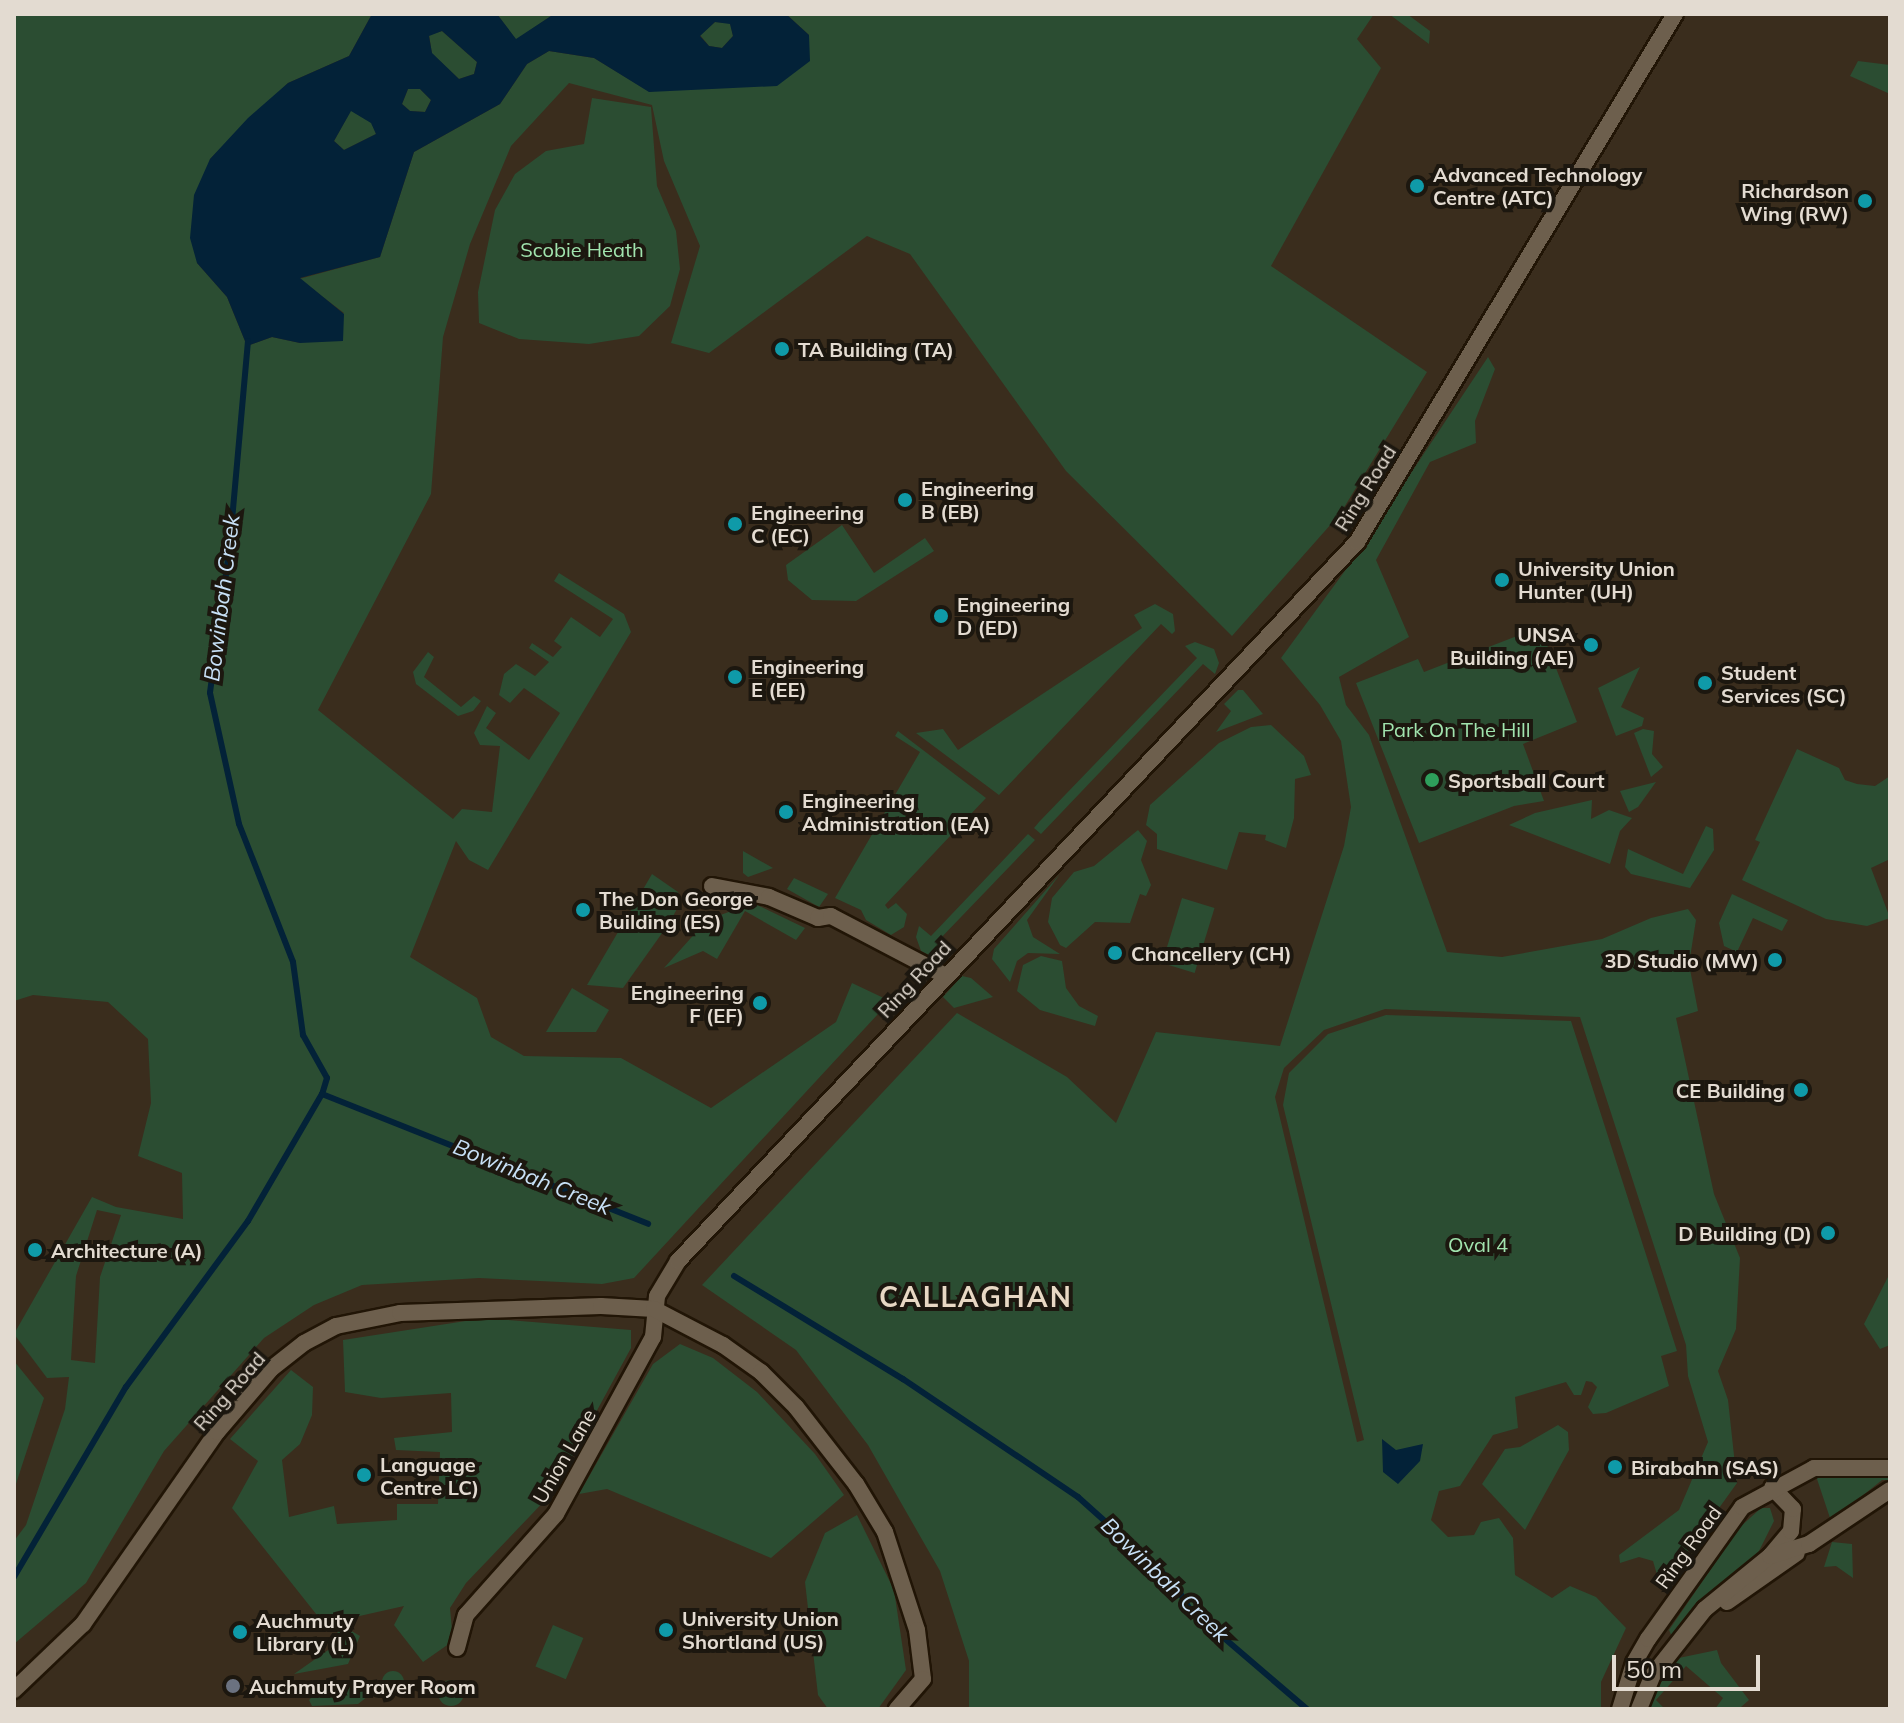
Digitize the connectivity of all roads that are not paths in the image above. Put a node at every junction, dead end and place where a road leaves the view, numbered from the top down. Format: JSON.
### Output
{"nodes":[{"id":1,"x":1674,"y":15,"type":"edge"},
{"id":2,"x":712,"y":886,"type":"dead end"},
{"id":3,"x":944,"y":975,"type":"junction"},
{"id":4,"x":654,"y":1309,"type":"junction"},
{"id":5,"x":1890,"y":1468,"type":"edge"},
{"id":6,"x":1772,"y":1487,"type":"junction"},
{"id":7,"x":1890,"y":1490,"type":"edge"},
{"id":8,"x":1809,"y":1544,"type":"junction"},
{"id":9,"x":1770,"y":1556,"type":"junction"},
{"id":10,"x":1684,"y":1633,"type":"junction"},
{"id":11,"x":457,"y":1648,"type":"dead end"},
{"id":12,"x":14,"y":1690,"type":"edge"},
{"id":13,"x":897,"y":1709,"type":"edge"},
{"id":14,"x":1620,"y":1709,"type":"edge"},
{"id":15,"x":1639,"y":1709,"type":"edge"}],
"edges":[{"from":1,"to":3,"type":"street","name":"Ring Road"},
{"from":2,"to":3,"type":"street"},
{"from":3,"to":4,"type":"street","name":"Ring Road"},
{"from":4,"to":11,"type":"street","name":"Union Lane"},
{"from":4,"to":12,"type":"street","name":"Ring Road"},
{"from":4,"to":13,"type":"street"},
{"from":5,"to":6,"type":"street","name":"Ring Road"},
{"from":6,"to":9,"type":"street"},
{"from":6,"to":14,"type":"street","name":"Ring Road"},
{"from":7,"to":8,"type":"street"},
{"from":8,"to":9,"type":"street"},
{"from":8,"to":10,"type":"street"},
{"from":9,"to":10,"type":"street"},
{"from":10,"to":15,"type":"street"}]}
